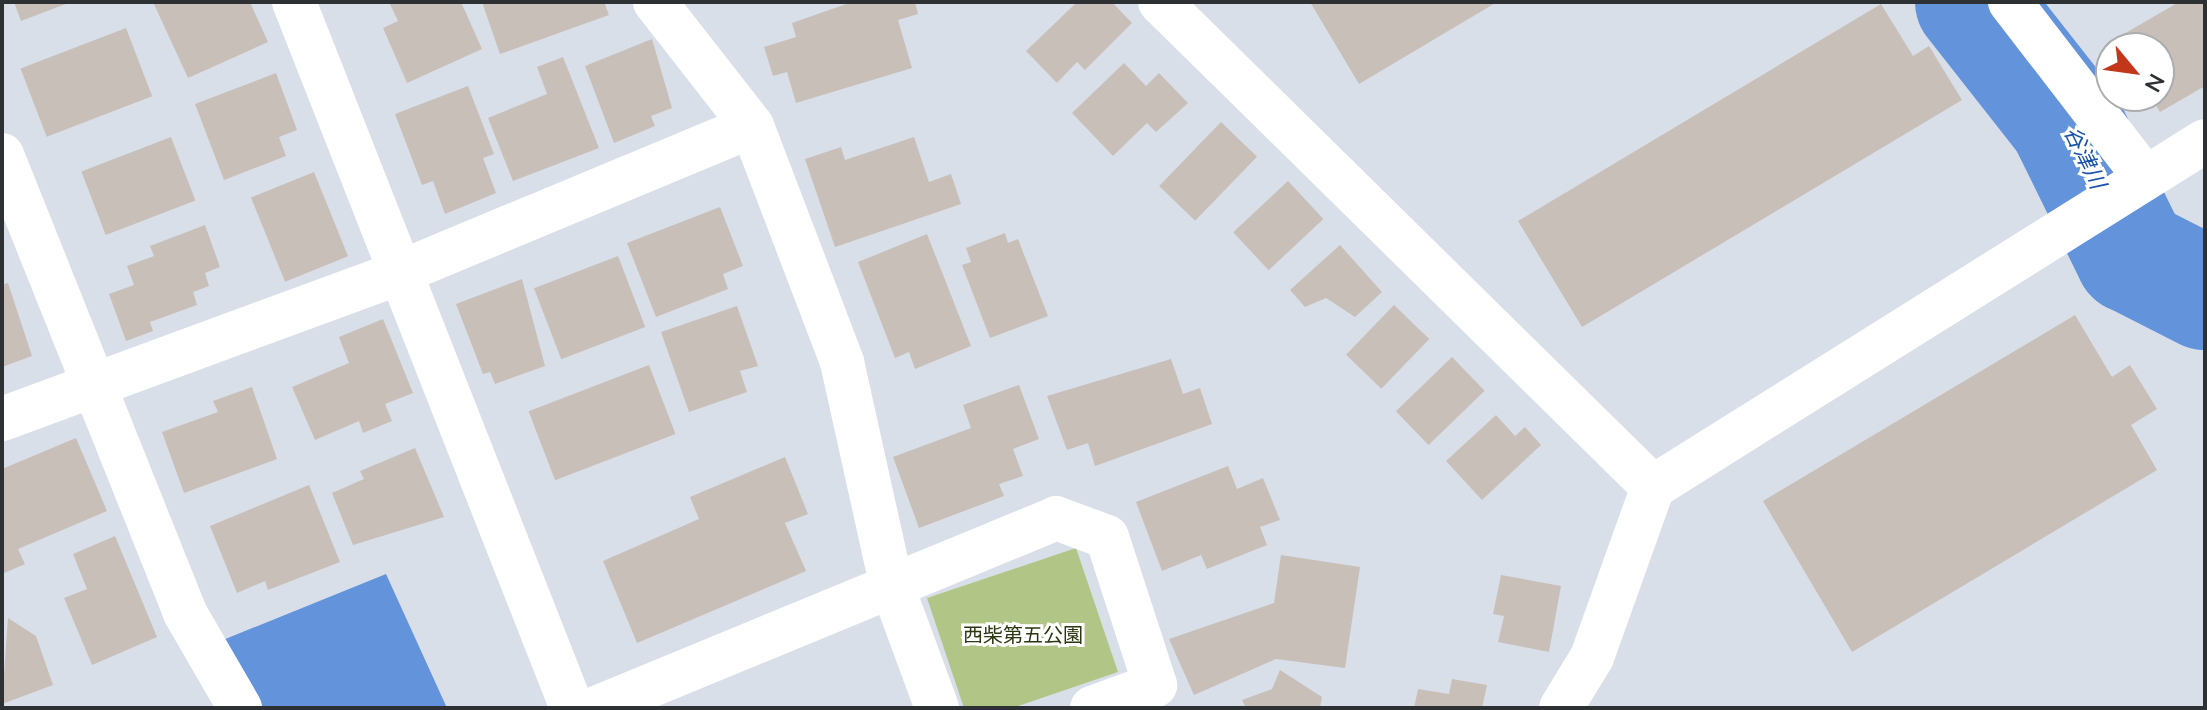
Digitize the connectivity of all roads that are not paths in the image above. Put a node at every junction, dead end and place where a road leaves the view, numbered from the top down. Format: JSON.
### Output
{"nodes":[{"id":1,"x":294,"y":2,"type":"edge"},
{"id":2,"x":655,"y":2,"type":"edge"},
{"id":3,"x":1160,"y":2,"type":"edge"},
{"id":4,"x":2010,"y":2,"type":"edge"},
{"id":5,"x":752,"y":126,"type":"junction"},
{"id":6,"x":2205,"y":141,"type":"edge"},
{"id":7,"x":2,"y":155,"type":"edge"},
{"id":8,"x":2145,"y":177,"type":"junction"},
{"id":9,"x":401,"y":272,"type":"junction"},
{"id":10,"x":94,"y":385,"type":"junction"},
{"id":11,"x":2,"y":419,"type":"edge"},
{"id":12,"x":1653,"y":487,"type":"junction"},
{"id":13,"x":891,"y":583,"type":"junction"},
{"id":14,"x":240,"y":708,"type":"edge"},
{"id":15,"x":572,"y":708,"type":"edge"},
{"id":16,"x":596,"y":708,"type":"edge"},
{"id":17,"x":937,"y":708,"type":"edge"},
{"id":18,"x":1092,"y":708,"type":"edge"},
{"id":19,"x":1561,"y":708,"type":"edge"}],
"edges":[{"from":1,"to":9,"type":"street"},
{"from":2,"to":5,"type":"street"},
{"from":3,"to":12,"type":"street"},
{"from":4,"to":8,"type":"street"},
{"from":5,"to":9,"type":"street"},
{"from":5,"to":13,"type":"street"},
{"from":6,"to":8,"type":"street"},
{"from":7,"to":10,"type":"street"},
{"from":8,"to":12,"type":"street"},
{"from":9,"to":10,"type":"street"},
{"from":9,"to":15,"type":"street"},
{"from":10,"to":11,"type":"street"},
{"from":10,"to":14,"type":"street"},
{"from":12,"to":19,"type":"street"},
{"from":13,"to":16,"type":"street"},
{"from":13,"to":17,"type":"street"},
{"from":13,"to":18,"type":"street"}]}
